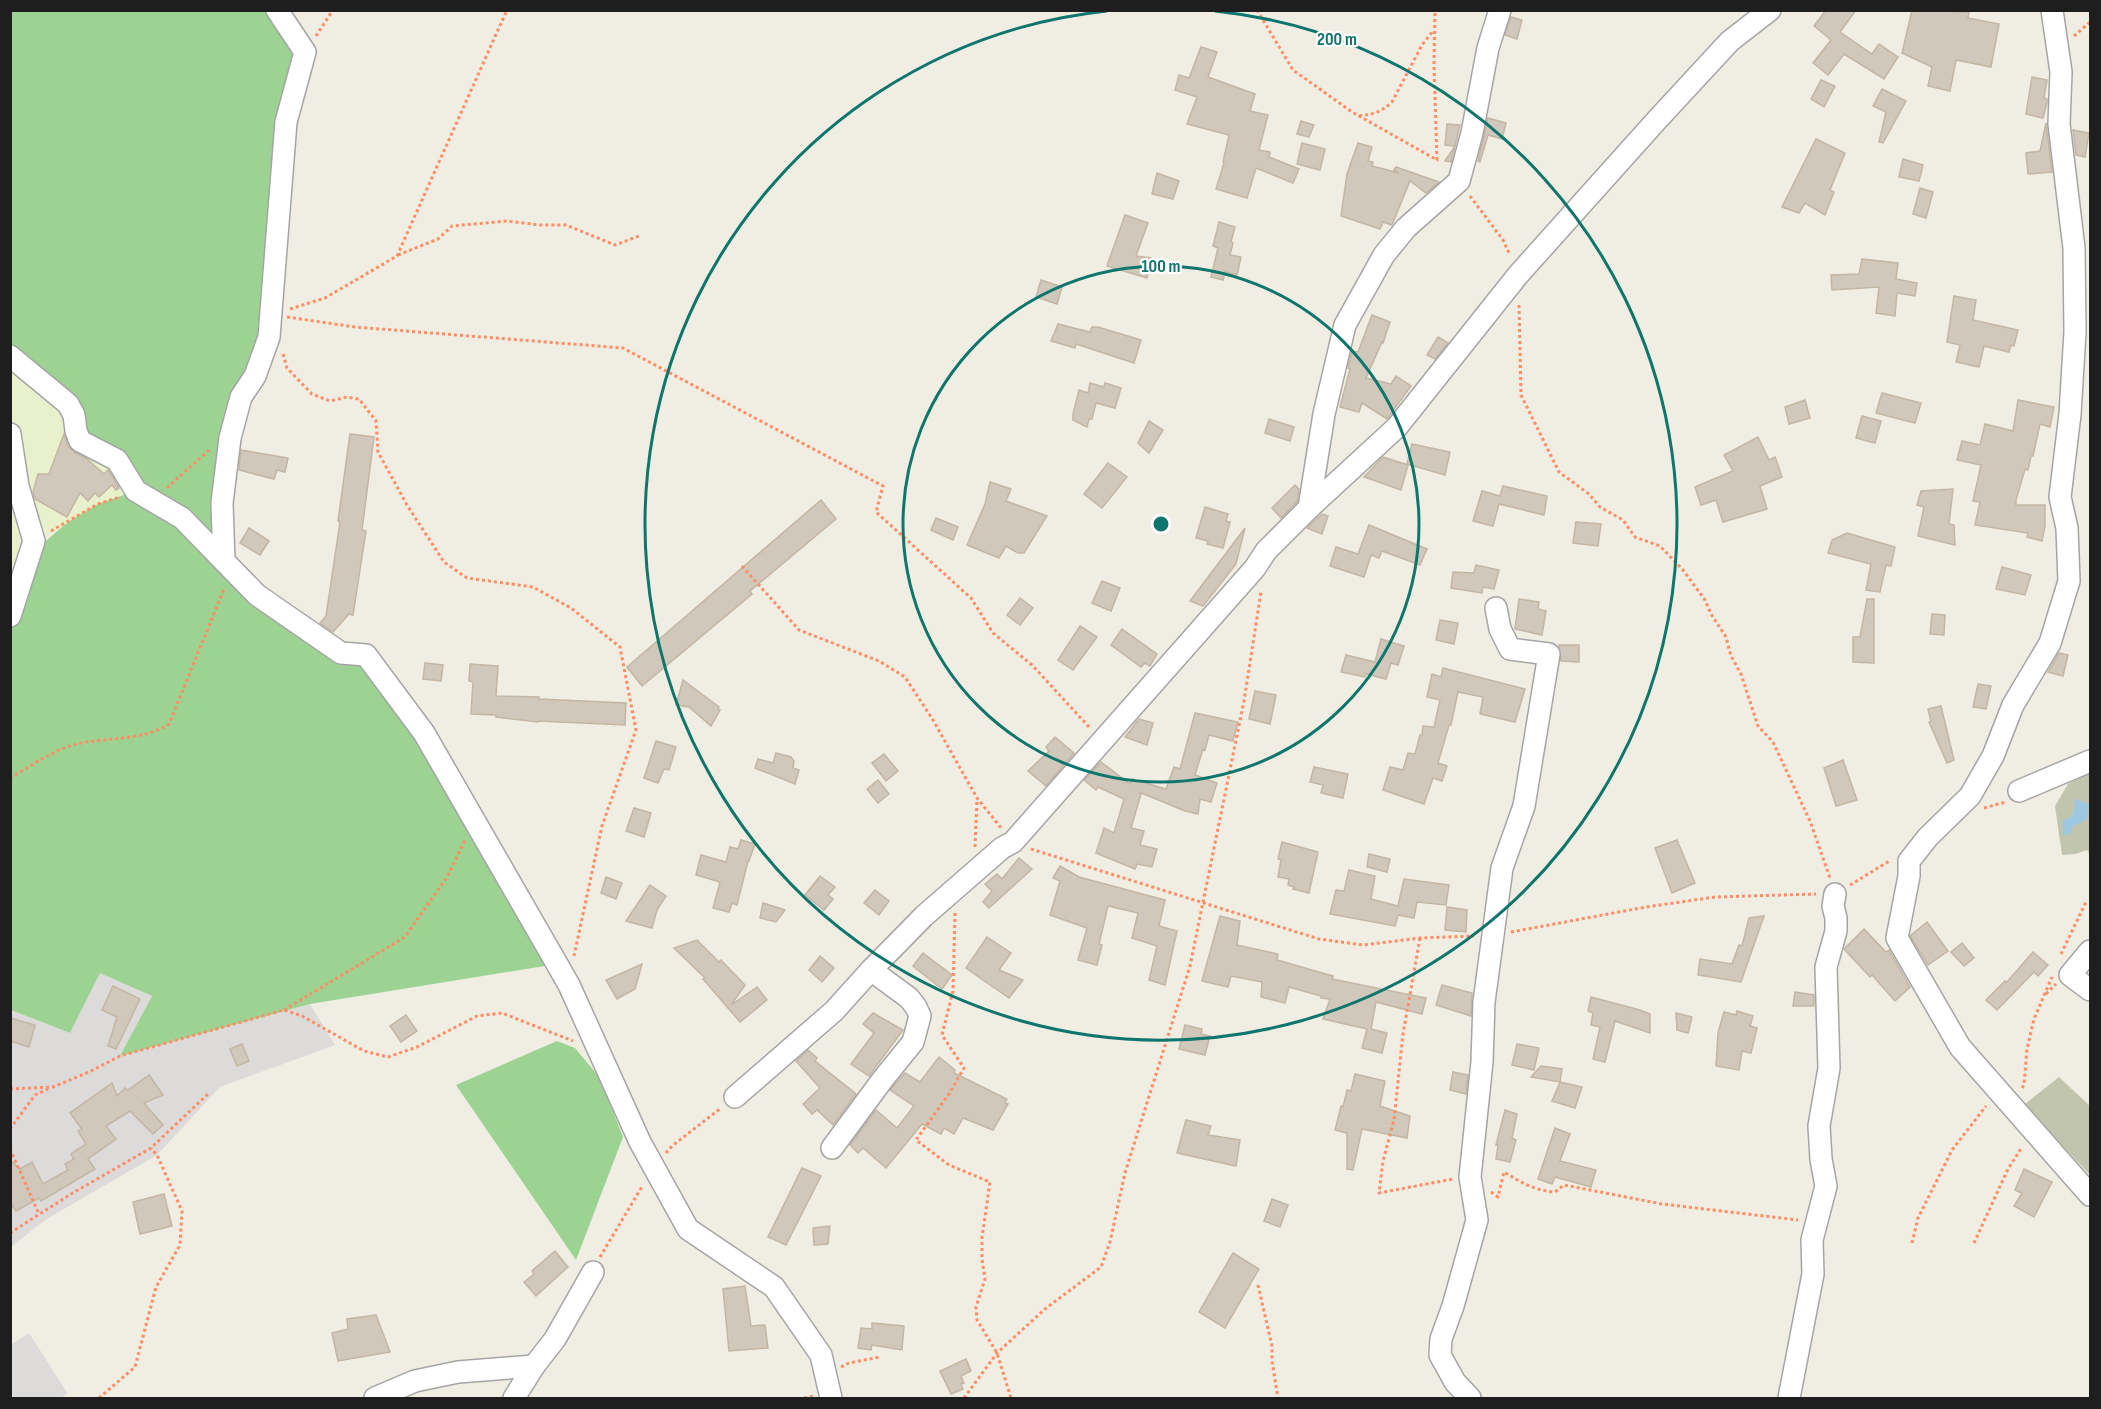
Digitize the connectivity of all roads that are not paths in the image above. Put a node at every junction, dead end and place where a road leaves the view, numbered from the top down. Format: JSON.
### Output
{"nodes":[{"id":1,"x":277,"y":10,"type":"edge"},
{"id":2,"x":1500,"y":10,"type":"edge"},
{"id":3,"x":1770,"y":10,"type":"edge"},
{"id":4,"x":2052,"y":10,"type":"edge"},
{"id":5,"x":2083,"y":332,"type":"edge"},
{"id":6,"x":10,"y":356,"type":"edge"},
{"id":7,"x":10,"y":434,"type":"edge"},
{"id":8,"x":1309,"y":508,"type":"junction"},
{"id":9,"x":224,"y":561,"type":"junction"},
{"id":10,"x":1496,"y":608,"type":"dead end"},
{"id":11,"x":10,"y":616,"type":"edge"},
{"id":12,"x":2091,"y":761,"type":"edge"},
{"id":13,"x":2019,"y":791,"type":"dead end"},
{"id":14,"x":1835,"y":894,"type":"road end"},
{"id":15,"x":2091,"y":951,"type":"edge"},
{"id":16,"x":871,"y":970,"type":"junction"},
{"id":17,"x":2091,"y":990,"type":"edge"},
{"id":18,"x":735,"y":1097,"type":"dead end"},
{"id":19,"x":832,"y":1148,"type":"dead end"},
{"id":20,"x":2091,"y":1195,"type":"edge"},
{"id":21,"x":593,"y":1272,"type":"dead end"},
{"id":22,"x":534,"y":1366,"type":"junction"},
{"id":23,"x":375,"y":1398,"type":"edge"},
{"id":24,"x":514,"y":1398,"type":"edge"},
{"id":25,"x":831,"y":1398,"type":"edge"},
{"id":26,"x":1470,"y":1398,"type":"edge"},
{"id":27,"x":1789,"y":1398,"type":"edge"}],
"edges":[{"from":1,"to":9,"type":"street"},
{"from":2,"to":8,"type":"street"},
{"from":3,"to":8,"type":"street"},
{"from":4,"to":5,"type":"street"},
{"from":5,"to":20,"type":"street"},
{"from":6,"to":9,"type":"street"},
{"from":7,"to":11,"type":"street"},
{"from":8,"to":16,"type":"street"},
{"from":9,"to":25,"type":"street"},
{"from":10,"to":26,"type":"street"},
{"from":12,"to":13,"type":"street"},
{"from":14,"to":27,"type":"street"},
{"from":15,"to":17,"type":"street"},
{"from":16,"to":18,"type":"street"},
{"from":16,"to":19,"type":"street"},
{"from":21,"to":22,"type":"street"},
{"from":22,"to":23,"type":"street"},
{"from":22,"to":24,"type":"street"}]}
